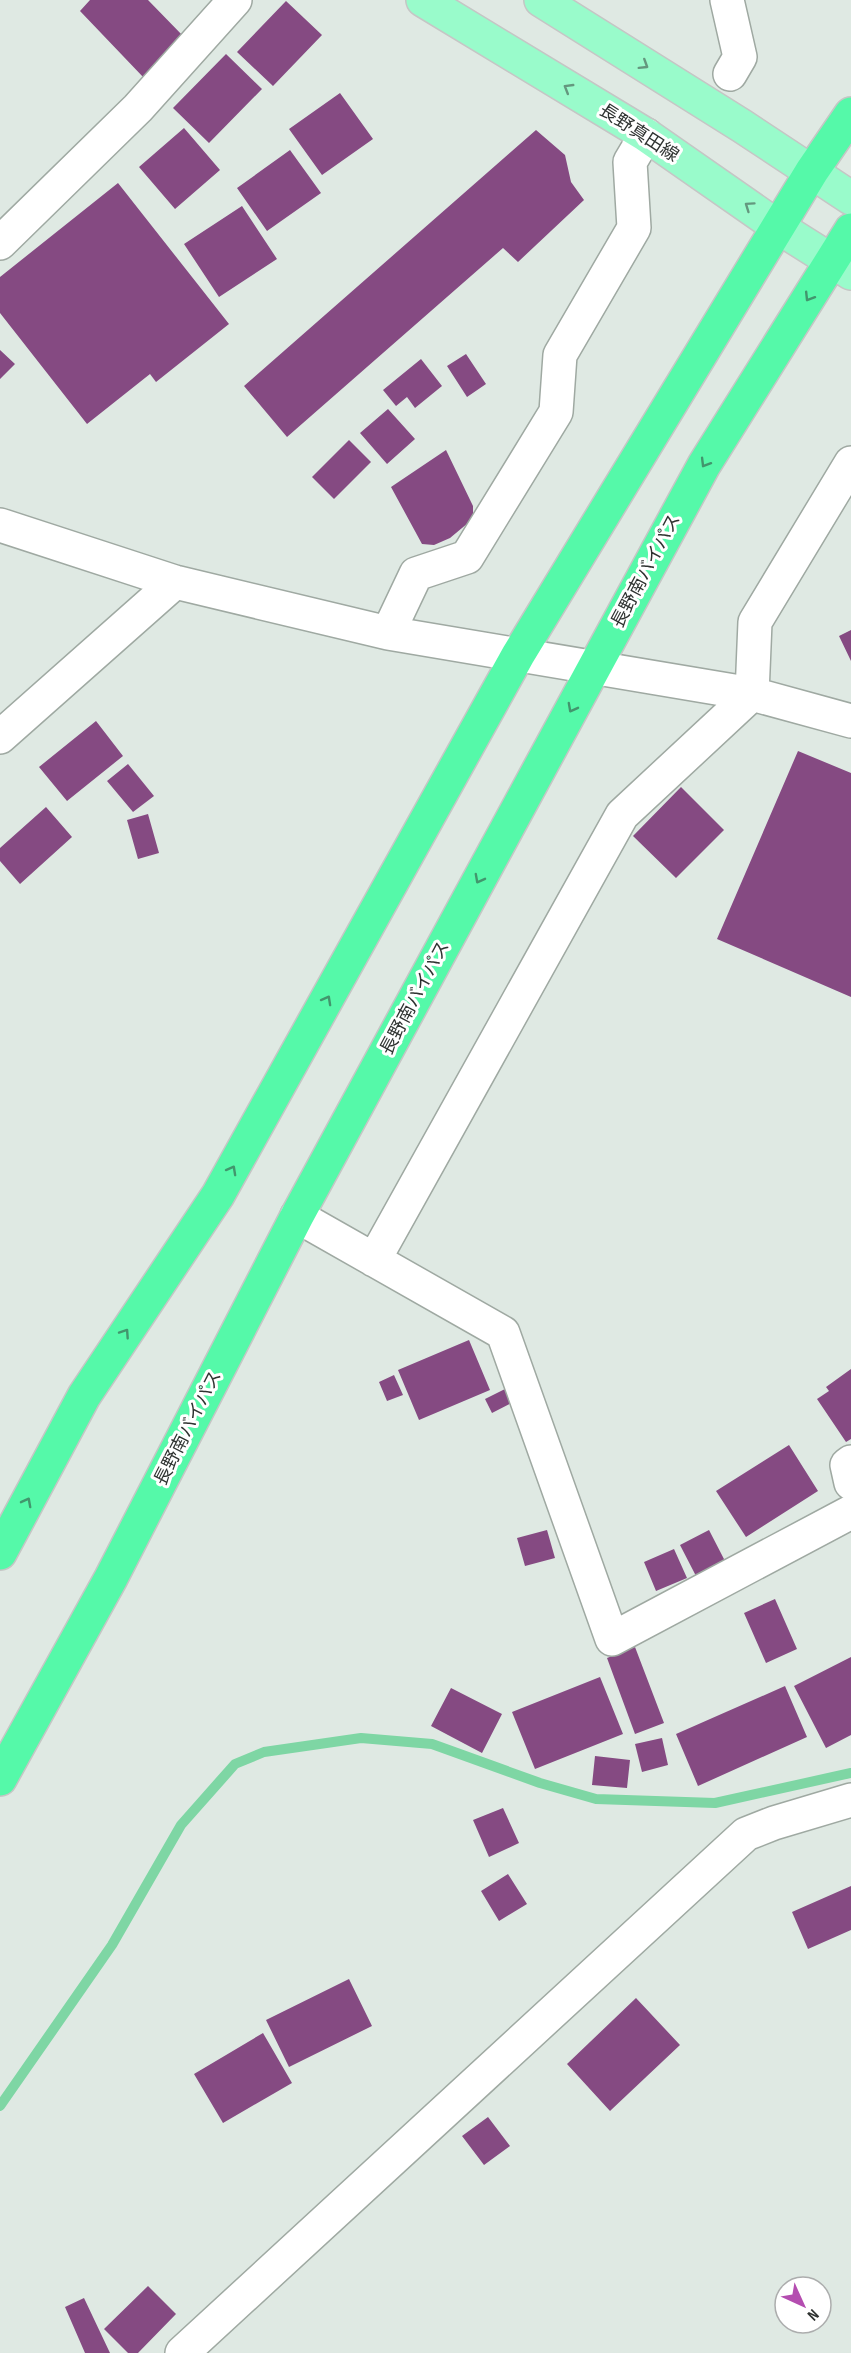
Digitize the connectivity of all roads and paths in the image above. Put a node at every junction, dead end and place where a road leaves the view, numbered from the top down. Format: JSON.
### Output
{"nodes":[{"id":1,"x":235,"y":0,"type":"edge"},
{"id":2,"x":423,"y":0,"type":"edge"},
{"id":3,"x":541,"y":0,"type":"edge"},
{"id":4,"x":727,"y":0,"type":"edge"},
{"id":5,"x":730,"y":74,"type":"dead end"},
{"id":6,"x":851,"y":114,"type":"edge"},
{"id":7,"x":646,"y":135,"type":"junction"},
{"id":8,"x":812,"y":171,"type":"junction"},
{"id":9,"x":851,"y":198,"type":"edge"},
{"id":10,"x":778,"y":227,"type":"junction"},
{"id":11,"x":851,"y":230,"type":"edge"},
{"id":12,"x":0,"y":243,"type":"edge"},
{"id":13,"x":841,"y":266,"type":"edge"},
{"id":14,"x":851,"y":463,"type":"edge"},
{"id":15,"x":0,"y":525,"type":"edge"},
{"id":16,"x":175,"y":582,"type":"junction"},
{"id":17,"x":388,"y":633,"type":"junction"},
{"id":18,"x":518,"y":655,"type":"junction"},
{"id":19,"x":594,"y":667,"type":"junction"},
{"id":20,"x":752,"y":694,"type":"junction"},
{"id":21,"x":851,"y":721,"type":"edge"},
{"id":22,"x":0,"y":737,"type":"edge"},
{"id":23,"x":297,"y":1216,"type":"junction"},
{"id":24,"x":374,"y":1260,"type":"junction"},
{"id":25,"x":851,"y":1462,"type":"edge"},
{"id":26,"x":851,"y":1483,"type":"edge"},
{"id":27,"x":851,"y":1512,"type":"edge"},
{"id":28,"x":0,"y":1553,"type":"edge"},
{"id":29,"x":0,"y":1779,"type":"edge"},
{"id":30,"x":851,"y":1800,"type":"edge"},
{"id":31,"x":182,"y":2353,"type":"edge"}],
"edges":[{"from":1,"to":12,"type":"street"},
{"from":7,"to":2,"type":"main road","name":"長野真田線","one_way":true},
{"from":3,"to":8,"type":"main road","one_way":true},
{"from":4,"to":5,"type":"street"},
{"from":6,"to":8,"type":"highway"},
{"from":10,"to":7,"type":"main road","name":"長野真田線","one_way":true},
{"from":7,"to":17,"type":"street"},
{"from":8,"to":9,"type":"main road"},
{"from":8,"to":10,"type":"highway"},
{"from":10,"to":13,"type":"main road","name":"長野真田線"},
{"from":10,"to":18,"type":"highway"},
{"from":11,"to":13,"type":"highway","name":"長野南バイパス"},
{"from":13,"to":19,"type":"highway","name":"長野南バイパス","one_way":true},
{"from":14,"to":20,"type":"street"},
{"from":15,"to":16,"type":"street"},
{"from":16,"to":17,"type":"street"},
{"from":16,"to":22,"type":"street"},
{"from":17,"to":18,"type":"street"},
{"from":18,"to":19,"type":"street"},
{"from":28,"to":18,"type":"highway","one_way":true},
{"from":19,"to":20,"type":"street"},
{"from":19,"to":23,"type":"highway","name":"長野南バイパス","one_way":true},
{"from":20,"to":21,"type":"street"},
{"from":20,"to":24,"type":"street"},
{"from":23,"to":24,"type":"street"},
{"from":23,"to":29,"type":"highway","name":"長野南バイパス"},
{"from":24,"to":27,"type":"street"},
{"from":25,"to":26,"type":"street"},
{"from":30,"to":31,"type":"street"}]}
